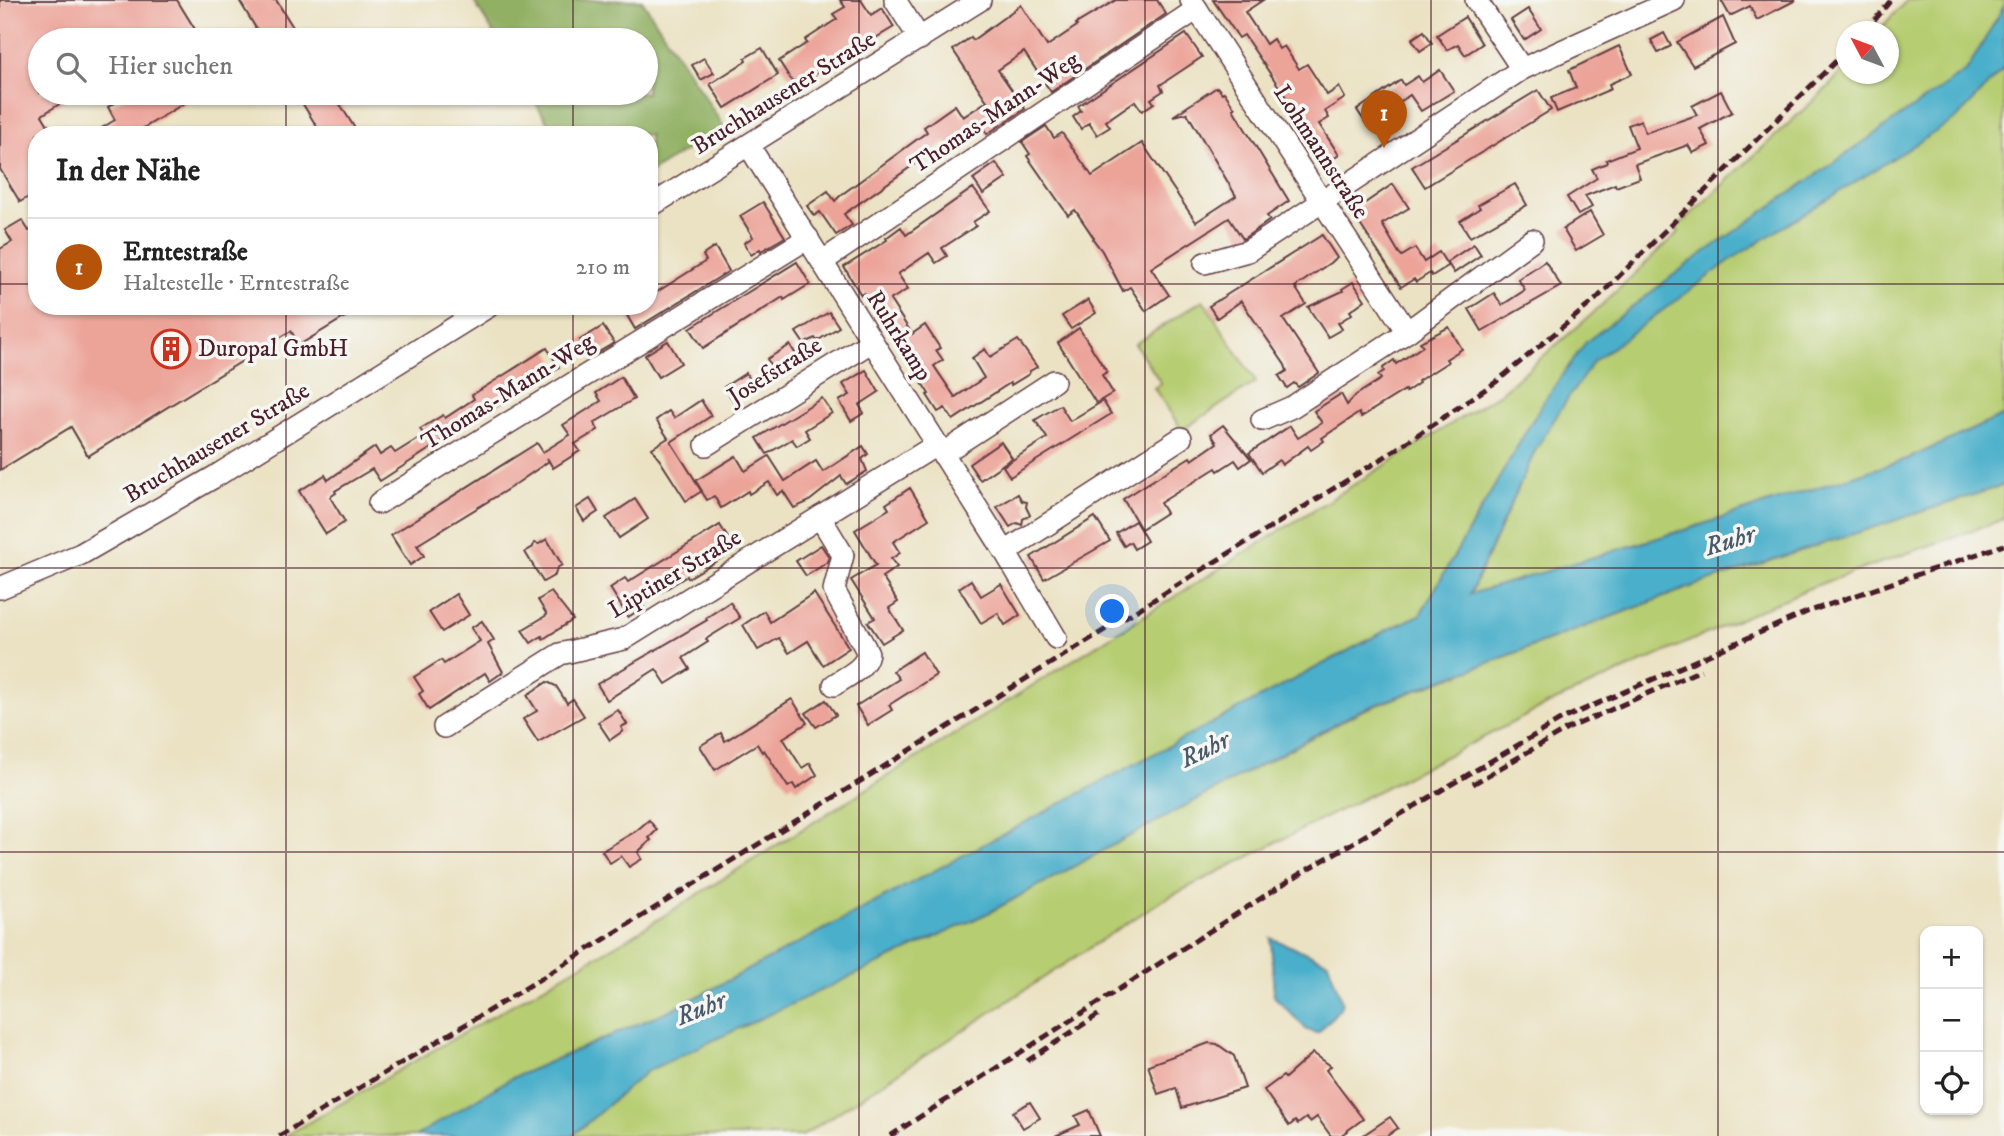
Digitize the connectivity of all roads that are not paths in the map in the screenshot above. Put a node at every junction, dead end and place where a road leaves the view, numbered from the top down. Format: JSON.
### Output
{"nodes":[{"id":1,"x":895,"y":0,"type":"edge"},
{"id":2,"x":980,"y":0,"type":"edge"},
{"id":3,"x":1476,"y":0,"type":"edge"},
{"id":4,"x":1674,"y":0,"type":"edge"},
{"id":5,"x":1194,"y":5,"type":"edge"},
{"id":6,"x":920,"y":39,"type":"junction"},
{"id":7,"x":1522,"y":69,"type":"junction"},
{"id":8,"x":750,"y":146,"type":"junction"},
{"id":9,"x":1322,"y":201,"type":"junction"},
{"id":10,"x":658,"y":202,"type":"edge"},
{"id":11,"x":808,"y":238,"type":"junction"},
{"id":12,"x":1532,"y":240,"type":"dead end"},
{"id":13,"x":823,"y":261,"type":"junction"},
{"id":14,"x":1205,"y":263,"type":"dead end"},
{"id":15,"x":475,"y":315,"type":"edge"},
{"id":16,"x":1407,"y":332,"type":"junction"},
{"id":17,"x":871,"y":342,"type":"junction"},
{"id":18,"x":1054,"y":381,"type":"dead end"},
{"id":19,"x":1262,"y":419,"type":"dead end"},
{"id":20,"x":1181,"y":438,"type":"dead end"},
{"id":21,"x":706,"y":445,"type":"dead end"},
{"id":22,"x":939,"y":449,"type":"junction"},
{"id":23,"x":379,"y":503,"type":"dead end"},
{"id":24,"x":820,"y":517,"type":"junction"},
{"id":25,"x":1005,"y":552,"type":"junction"},
{"id":26,"x":0,"y":588,"type":"edge"},
{"id":27,"x":1056,"y":638,"type":"dead end"},
{"id":28,"x":834,"y":685,"type":"dead end"},
{"id":29,"x":444,"y":727,"type":"dead end"}],
"edges":[{"from":1,"to":6,"type":"street"},
{"from":2,"to":6,"type":"street","name":"Bruchhausener Straße"},
{"from":3,"to":7,"type":"street"},
{"from":4,"to":7,"type":"street"},
{"from":5,"to":9,"type":"street","name":"Lohmannstraße"},
{"from":5,"to":13,"type":"street","name":"Thomas-Mann-Weg"},
{"from":6,"to":8,"type":"street","name":"Bruchhausener Straße"},
{"from":7,"to":9,"type":"street"},
{"from":8,"to":10,"type":"street","name":"Bruchhausener Straße"},
{"from":8,"to":11,"type":"street","name":"Ruhrkamp"},
{"from":9,"to":14,"type":"street"},
{"from":9,"to":16,"type":"street","name":"Lohmannstraße"},
{"from":11,"to":13,"type":"street","name":"Ruhrkamp"},
{"from":11,"to":23,"type":"street","name":"Thomas-Mann-Weg"},
{"from":12,"to":16,"type":"street"},
{"from":13,"to":17,"type":"street","name":"Ruhrkamp"},
{"from":15,"to":26,"type":"street","name":"Bruchhausener Straße"},
{"from":16,"to":19,"type":"street"},
{"from":17,"to":21,"type":"street","name":"Josefstraße"},
{"from":17,"to":22,"type":"street","name":"Ruhrkamp"},
{"from":18,"to":22,"type":"street","name":"Liptiner Straße"},
{"from":20,"to":25,"type":"street"},
{"from":22,"to":24,"type":"street","name":"Liptiner Straße"},
{"from":22,"to":25,"type":"street","name":"Ruhrkamp"},
{"from":24,"to":28,"type":"street"},
{"from":24,"to":29,"type":"street","name":"Liptiner Straße"},
{"from":25,"to":27,"type":"street","name":"Ruhrkamp"}]}
